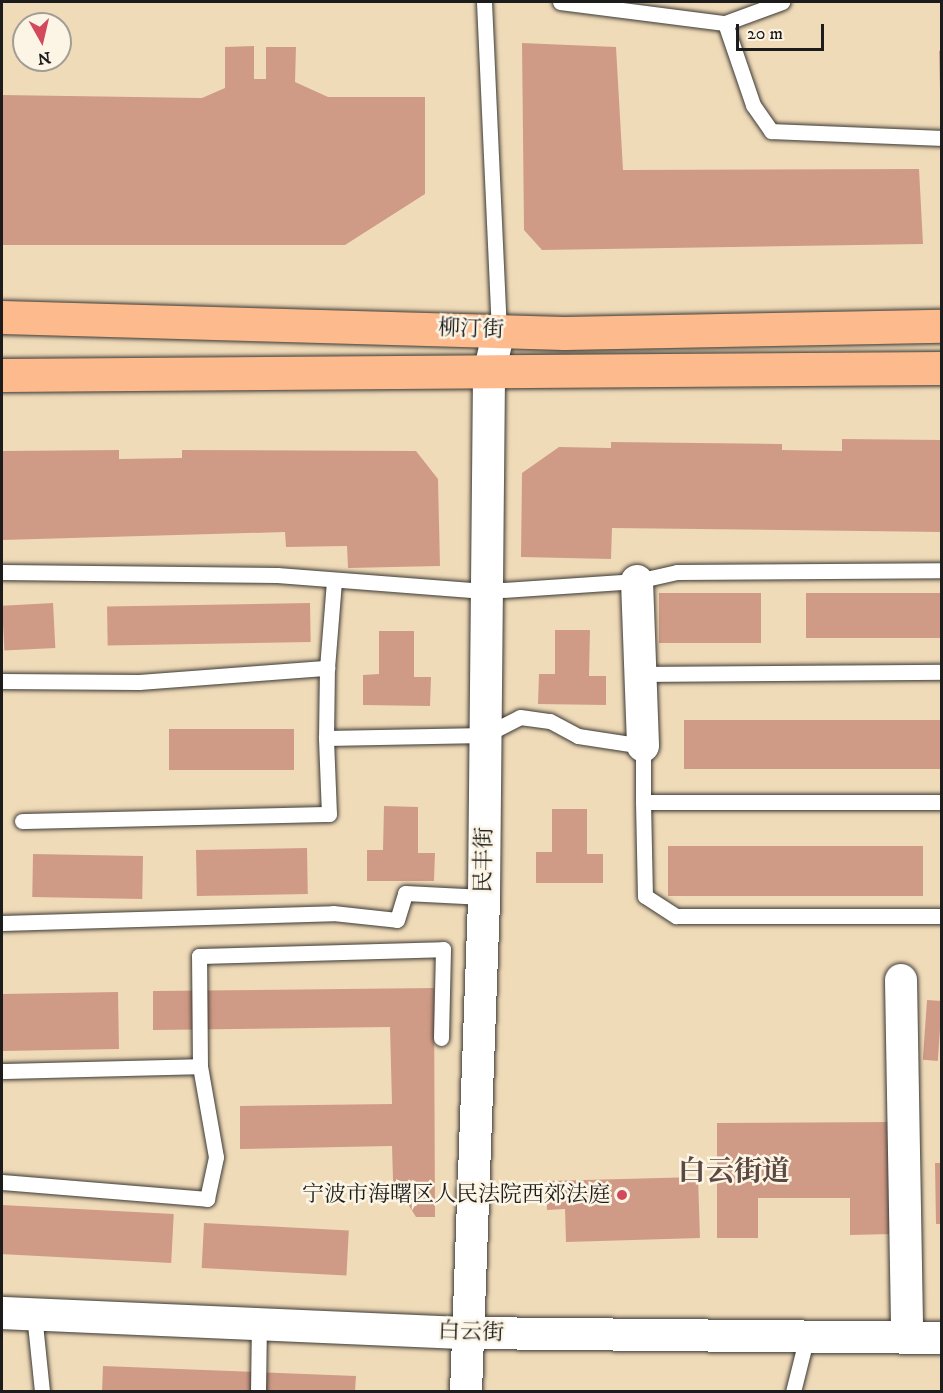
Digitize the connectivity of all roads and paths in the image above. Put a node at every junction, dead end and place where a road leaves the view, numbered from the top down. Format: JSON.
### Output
{"nodes":[{"id":1,"x":484,"y":2,"type":"edge"},
{"id":2,"x":560,"y":2,"type":"edge"},
{"id":3,"x":782,"y":2,"type":"edge"},
{"id":4,"x":725,"y":23,"type":"junction"},
{"id":5,"x":942,"y":138,"type":"edge"},
{"id":6,"x":2,"y":317,"type":"edge"},
{"id":7,"x":942,"y":326,"type":"edge"},
{"id":8,"x":499,"y":330,"type":"junction"},
{"id":9,"x":942,"y":368,"type":"edge"},
{"id":10,"x":489,"y":374,"type":"junction"},
{"id":11,"x":2,"y":375,"type":"edge"},
{"id":12,"x":942,"y":570,"type":"edge"},
{"id":13,"x":2,"y":572,"type":"edge"},
{"id":14,"x":334,"y":581,"type":"junction"},
{"id":15,"x":637,"y":581,"type":"junction"},
{"id":16,"x":487,"y":591,"type":"junction"},
{"id":17,"x":327,"y":668,"type":"junction"},
{"id":18,"x":942,"y":672,"type":"edge"},
{"id":19,"x":643,"y":674,"type":"junction"},
{"id":20,"x":2,"y":681,"type":"edge"},
{"id":21,"x":485,"y":735,"type":"junction"},
{"id":22,"x":326,"y":738,"type":"junction"},
{"id":23,"x":643,"y":746,"type":"junction"},
{"id":24,"x":643,"y":802,"type":"junction"},
{"id":25,"x":942,"y":802,"type":"edge"},
{"id":26,"x":22,"y":821,"type":"dead end"},
{"id":27,"x":484,"y":897,"type":"junction"},
{"id":28,"x":942,"y":916,"type":"edge"},
{"id":29,"x":2,"y":923,"type":"edge"},
{"id":30,"x":901,"y":980,"type":"dead end"},
{"id":31,"x":441,"y":1038,"type":"dead end"},
{"id":32,"x":200,"y":1066,"type":"junction"},
{"id":33,"x":2,"y":1071,"type":"edge"},
{"id":34,"x":2,"y":1182,"type":"edge"},
{"id":35,"x":2,"y":1313,"type":"edge"},
{"id":36,"x":34,"y":1314,"type":"junction"},
{"id":37,"x":259,"y":1322,"type":"junction"},
{"id":38,"x":469,"y":1333,"type":"junction"},
{"id":39,"x":807,"y":1336,"type":"junction"},
{"id":40,"x":907,"y":1337,"type":"junction"},
{"id":41,"x":942,"y":1338,"type":"edge"},
{"id":42,"x":42,"y":1392,"type":"edge"},
{"id":43,"x":258,"y":1392,"type":"edge"},
{"id":44,"x":466,"y":1392,"type":"edge"},
{"id":45,"x":793,"y":1392,"type":"edge"}],
"edges":[{"from":1,"to":8,"type":"lane"},
{"from":2,"to":4,"type":"lane"},
{"from":3,"to":4,"type":"lane"},
{"from":4,"to":5,"type":"lane"},
{"from":6,"to":8,"type":"main road","name":"柳汀街"},
{"from":7,"to":8,"type":"main road","name":"柳汀街"},
{"from":8,"to":10,"type":"street","name":"民丰街"},
{"from":9,"to":10,"type":"main road","name":"柳汀街"},
{"from":10,"to":11,"type":"main road","name":"柳汀街"},
{"from":10,"to":16,"type":"street","name":"民丰街"},
{"from":12,"to":15,"type":"lane"},
{"from":13,"to":14,"type":"lane"},
{"from":14,"to":16,"type":"lane"},
{"from":14,"to":17,"type":"lane"},
{"from":15,"to":16,"type":"lane"},
{"from":15,"to":19,"type":"street"},
{"from":16,"to":21,"type":"street","name":"民丰街"},
{"from":17,"to":20,"type":"lane"},
{"from":17,"to":22,"type":"lane"},
{"from":18,"to":19,"type":"lane"},
{"from":19,"to":23,"type":"street"},
{"from":21,"to":22,"type":"lane"},
{"from":21,"to":23,"type":"lane"},
{"from":21,"to":27,"type":"street","name":"民丰街"},
{"from":22,"to":26,"type":"lane"},
{"from":23,"to":24,"type":"lane"},
{"from":24,"to":25,"type":"lane"},
{"from":24,"to":28,"type":"lane"},
{"from":27,"to":29,"type":"lane"},
{"from":27,"to":38,"type":"street","name":"民丰街"},
{"from":30,"to":40,"type":"street"},
{"from":31,"to":32,"type":"lane"},
{"from":32,"to":33,"type":"lane"},
{"from":32,"to":34,"type":"lane"},
{"from":35,"to":36,"type":"street","name":"白云街"},
{"from":36,"to":37,"type":"street","name":"白云街"},
{"from":36,"to":42,"type":"lane"},
{"from":37,"to":38,"type":"street","name":"白云街"},
{"from":37,"to":43,"type":"lane"},
{"from":38,"to":39,"type":"street","name":"白云街"},
{"from":38,"to":44,"type":"street","name":"民丰街"},
{"from":39,"to":40,"type":"street","name":"白云街"},
{"from":39,"to":45,"type":"lane"},
{"from":40,"to":41,"type":"street","name":"白云街"}]}
